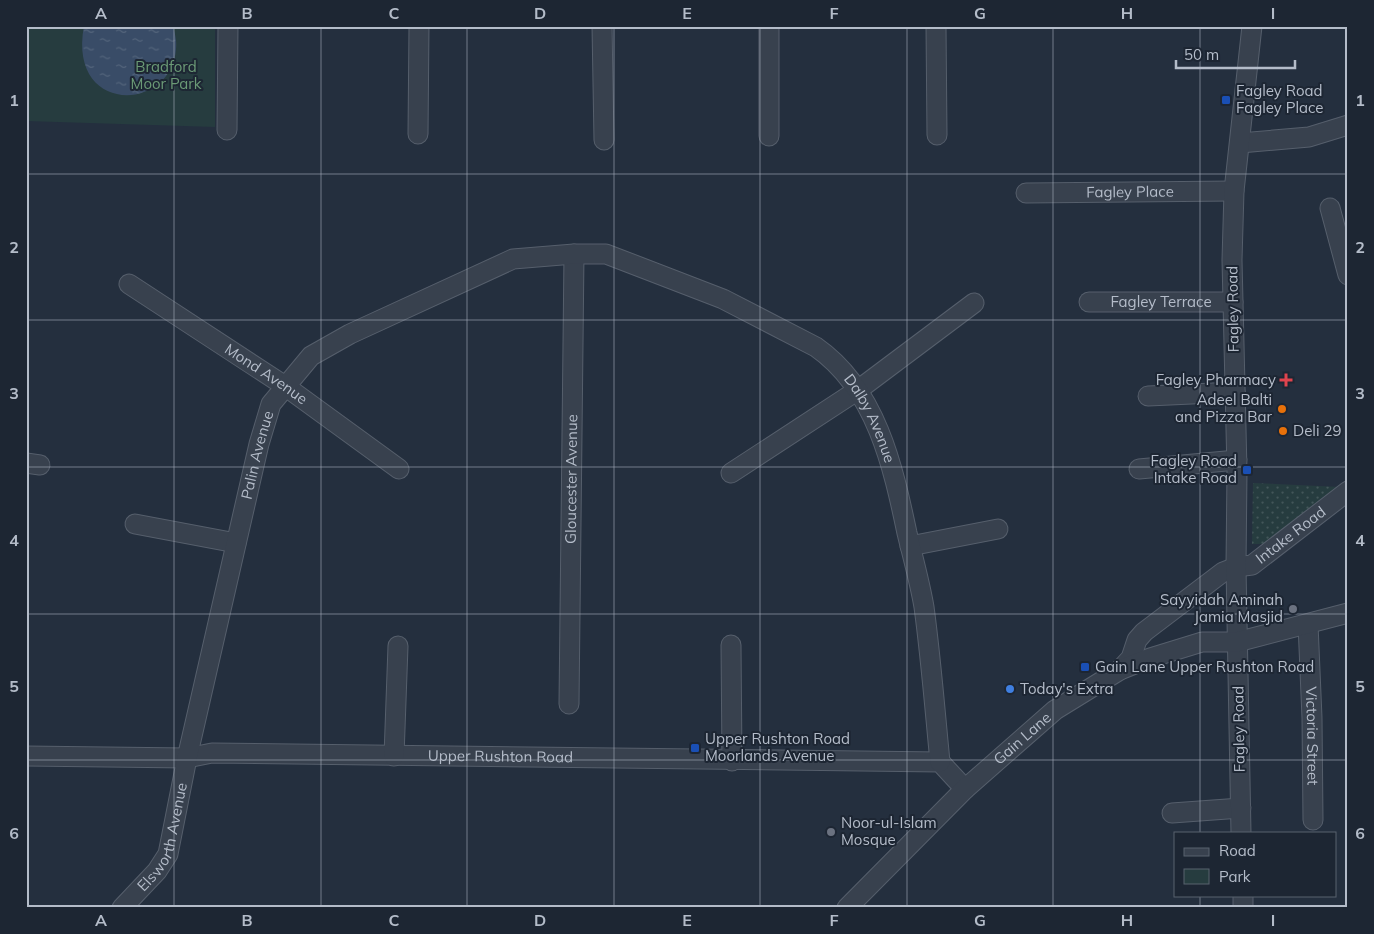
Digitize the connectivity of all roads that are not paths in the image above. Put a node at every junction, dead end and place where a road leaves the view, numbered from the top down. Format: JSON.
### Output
{"nodes":[{"id":1,"x":228,"y":26,"type":"edge"},
{"id":2,"x":419,"y":26,"type":"edge"},
{"id":3,"x":602,"y":26,"type":"edge"},
{"id":4,"x":769,"y":26,"type":"edge"},
{"id":5,"x":936,"y":26,"type":"edge"},
{"id":6,"x":1252,"y":26,"type":"edge"},
{"id":7,"x":1348,"y":125,"type":"edge"},
{"id":8,"x":227,"y":130,"type":"dead end"},
{"id":9,"x":418,"y":134,"type":"dead end"},
{"id":10,"x":937,"y":135,"type":"dead end"},
{"id":11,"x":770,"y":136,"type":"dead end"},
{"id":12,"x":604,"y":140,"type":"dead end"},
{"id":13,"x":1240,"y":143,"type":"junction"},
{"id":14,"x":1234,"y":191,"type":"junction"},
{"id":15,"x":1026,"y":194,"type":"dead end"},
{"id":16,"x":1330,"y":208,"type":"dead end"},
{"id":17,"x":574,"y":254,"type":"junction"},
{"id":18,"x":1348,"y":275,"type":"edge"},
{"id":19,"x":129,"y":284,"type":"dead end"},
{"id":20,"x":1089,"y":302,"type":"dead end"},
{"id":21,"x":1233,"y":302,"type":"junction"},
{"id":22,"x":974,"y":303,"type":"dead end"},
{"id":23,"x":285,"y":386,"type":"junction"},
{"id":24,"x":858,"y":390,"type":"junction"},
{"id":25,"x":1235,"y":392,"type":"junction"},
{"id":26,"x":1148,"y":396,"type":"dead end"},
{"id":27,"x":1237,"y":460,"type":"junction"},
{"id":28,"x":399,"y":469,"type":"dead end"},
{"id":29,"x":1138,"y":469,"type":"dead end"},
{"id":30,"x":731,"y":473,"type":"dead end"},
{"id":31,"x":1348,"y":491,"type":"edge"},
{"id":32,"x":135,"y":524,"type":"dead end"},
{"id":33,"x":998,"y":529,"type":"dead end"},
{"id":34,"x":236,"y":543,"type":"junction"},
{"id":35,"x":910,"y":546,"type":"junction"},
{"id":36,"x":1236,"y":567,"type":"junction"},
{"id":37,"x":1348,"y":613,"type":"edge"},
{"id":38,"x":1308,"y":624,"type":"junction"},
{"id":39,"x":1237,"y":642,"type":"junction"},
{"id":40,"x":731,"y":645,"type":"dead end"},
{"id":41,"x":398,"y":646,"type":"dead end"},
{"id":42,"x":1120,"y":670,"type":"junction"},
{"id":43,"x":570,"y":704,"type":"dead end"},
{"id":44,"x":26,"y":756,"type":"edge"},
{"id":45,"x":394,"y":756,"type":"junction"},
{"id":46,"x":187,"y":758,"type":"junction"},
{"id":47,"x":732,"y":761,"type":"junction"},
{"id":48,"x":940,"y":762,"type":"junction"},
{"id":49,"x":965,"y":789,"type":"junction"},
{"id":50,"x":1241,"y":808,"type":"junction"},
{"id":51,"x":1172,"y":813,"type":"dead end"},
{"id":52,"x":1313,"y":820,"type":"dead end"},
{"id":53,"x":1242,"y":832,"type":"edge"},
{"id":54,"x":122,"y":908,"type":"edge"},
{"id":55,"x":848,"y":908,"type":"edge"}],
"edges":[{"from":1,"to":8,"type":"street"},
{"from":2,"to":9,"type":"street"},
{"from":3,"to":12,"type":"street"},
{"from":4,"to":11,"type":"street"},
{"from":5,"to":10,"type":"street"},
{"from":6,"to":13,"type":"street","name":"Fagley Road"},
{"from":7,"to":13,"type":"street"},
{"from":13,"to":14,"type":"street","name":"Fagley Road"},
{"from":14,"to":15,"type":"street","name":"Fagley Place"},
{"from":14,"to":21,"type":"street","name":"Fagley Road"},
{"from":16,"to":18,"type":"street"},
{"from":17,"to":23,"type":"street","name":"Palin Avenue"},
{"from":17,"to":24,"type":"street","name":"Dalby Avenue"},
{"from":17,"to":43,"type":"street","name":"Gloucester Avenue"},
{"from":19,"to":23,"type":"street","name":"Mond Avenue"},
{"from":20,"to":21,"type":"street","name":"Fagley Terrace"},
{"from":21,"to":25,"type":"street","name":"Fagley Road"},
{"from":22,"to":24,"type":"street"},
{"from":23,"to":28,"type":"street","name":"Mond Avenue"},
{"from":23,"to":34,"type":"street","name":"Palin Avenue"},
{"from":24,"to":30,"type":"street"},
{"from":24,"to":35,"type":"street","name":"Dalby Avenue"},
{"from":25,"to":26,"type":"street"},
{"from":25,"to":27,"type":"street","name":"Fagley Road"},
{"from":27,"to":29,"type":"street"},
{"from":27,"to":36,"type":"street","name":"Fagley Road"},
{"from":31,"to":36,"type":"street","name":"Intake Road"},
{"from":32,"to":34,"type":"street"},
{"from":33,"to":35,"type":"street"},
{"from":34,"to":46,"type":"street","name":"Palin Avenue"},
{"from":35,"to":48,"type":"street","name":"Dalby Avenue"},
{"from":36,"to":39,"type":"street","name":"Fagley Road"},
{"from":36,"to":42,"type":"street","name":"Intake Road"},
{"from":37,"to":38,"type":"street","name":"Gain Lane"},
{"from":38,"to":39,"type":"street","name":"Gain Lane"},
{"from":38,"to":52,"type":"street","name":"Victoria Street"},
{"from":39,"to":42,"type":"street","name":"Gain Lane"},
{"from":39,"to":50,"type":"street","name":"Fagley Road"},
{"from":40,"to":47,"type":"street"},
{"from":41,"to":45,"type":"street"},
{"from":42,"to":49,"type":"street","name":"Gain Lane"},
{"from":44,"to":46,"type":"street","name":"Upper Rushton Road"},
{"from":45,"to":46,"type":"street","name":"Upper Rushton Road"},
{"from":45,"to":47,"type":"street","name":"Upper Rushton Road"},
{"from":46,"to":54,"type":"street","name":"Elsworth Avenue"},
{"from":47,"to":48,"type":"street","name":"Upper Rushton Road"},
{"from":48,"to":49,"type":"street"},
{"from":49,"to":55,"type":"street","name":"Gain Lane"},
{"from":50,"to":51,"type":"street"},
{"from":50,"to":53,"type":"street","name":"Fagley Road"}]}
